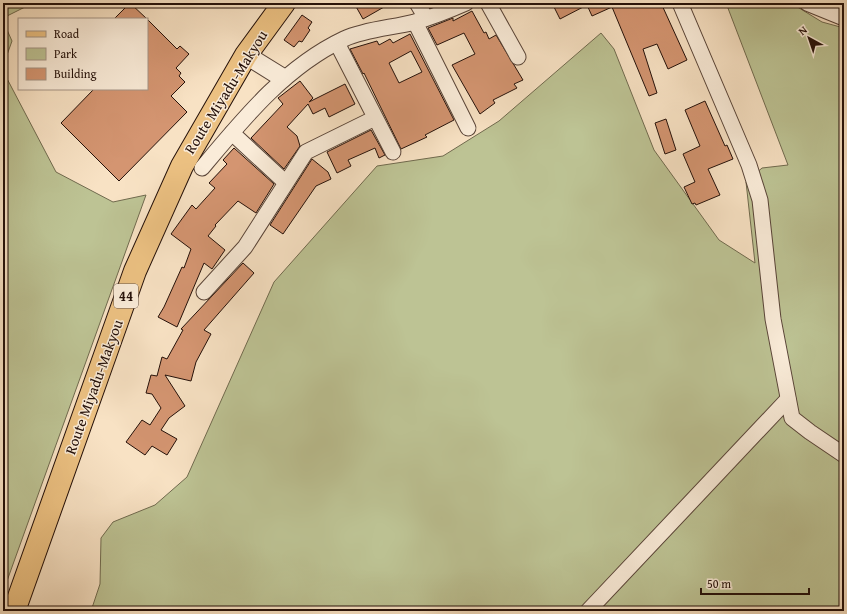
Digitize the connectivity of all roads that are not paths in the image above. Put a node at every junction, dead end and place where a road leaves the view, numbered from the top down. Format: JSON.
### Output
{"nodes":[{"id":1,"x":284,"y":3,"type":"edge"},
{"id":2,"x":417,"y":3,"type":"edge"},
{"id":3,"x":466,"y":3,"type":"edge"},
{"id":4,"x":488,"y":3,"type":"edge"},
{"id":5,"x":680,"y":3,"type":"edge"},
{"id":6,"x":807,"y":3,"type":"edge"},
{"id":7,"x":844,"y":18,"type":"edge"},
{"id":8,"x":421,"y":20,"type":"junction"},
{"id":9,"x":337,"y":43,"type":"junction"},
{"id":10,"x":246,"y":55,"type":"junction"},
{"id":11,"x":518,"y":57,"type":"dead end"},
{"id":12,"x":283,"y":78,"type":"junction"},
{"id":13,"x":375,"y":118,"type":"junction"},
{"id":14,"x":468,"y":128,"type":"dead end"},
{"id":15,"x":232,"y":133,"type":"junction"},
{"id":16,"x":393,"y":152,"type":"dead end"},
{"id":17,"x":202,"y":168,"type":"dead end"},
{"id":18,"x":286,"y":182,"type":"junction"},
{"id":19,"x":204,"y":292,"type":"dead end"},
{"id":20,"x":788,"y":399,"type":"junction"},
{"id":21,"x":844,"y":455,"type":"edge"},
{"id":22,"x":14,"y":611,"type":"edge"},
{"id":23,"x":588,"y":611,"type":"edge"}],
"edges":[{"from":1,"to":10,"type":"main road","name":"Route Miyadu-Makyou","number":"44"},
{"from":2,"to":8,"type":"street"},
{"from":3,"to":8,"type":"street"},
{"from":4,"to":11,"type":"street"},
{"from":5,"to":20,"type":"street"},
{"from":6,"to":7,"type":"street"},
{"from":8,"to":9,"type":"street"},
{"from":8,"to":14,"type":"street"},
{"from":9,"to":12,"type":"street"},
{"from":9,"to":13,"type":"street"},
{"from":10,"to":12,"type":"street"},
{"from":10,"to":22,"type":"main road","name":"Route Miyadu-Makyou","number":"44"},
{"from":12,"to":15,"type":"street"},
{"from":13,"to":16,"type":"street"},
{"from":13,"to":18,"type":"street"},
{"from":15,"to":17,"type":"street"},
{"from":15,"to":18,"type":"street"},
{"from":18,"to":19,"type":"street"},
{"from":20,"to":21,"type":"street"},
{"from":20,"to":23,"type":"street"}]}
